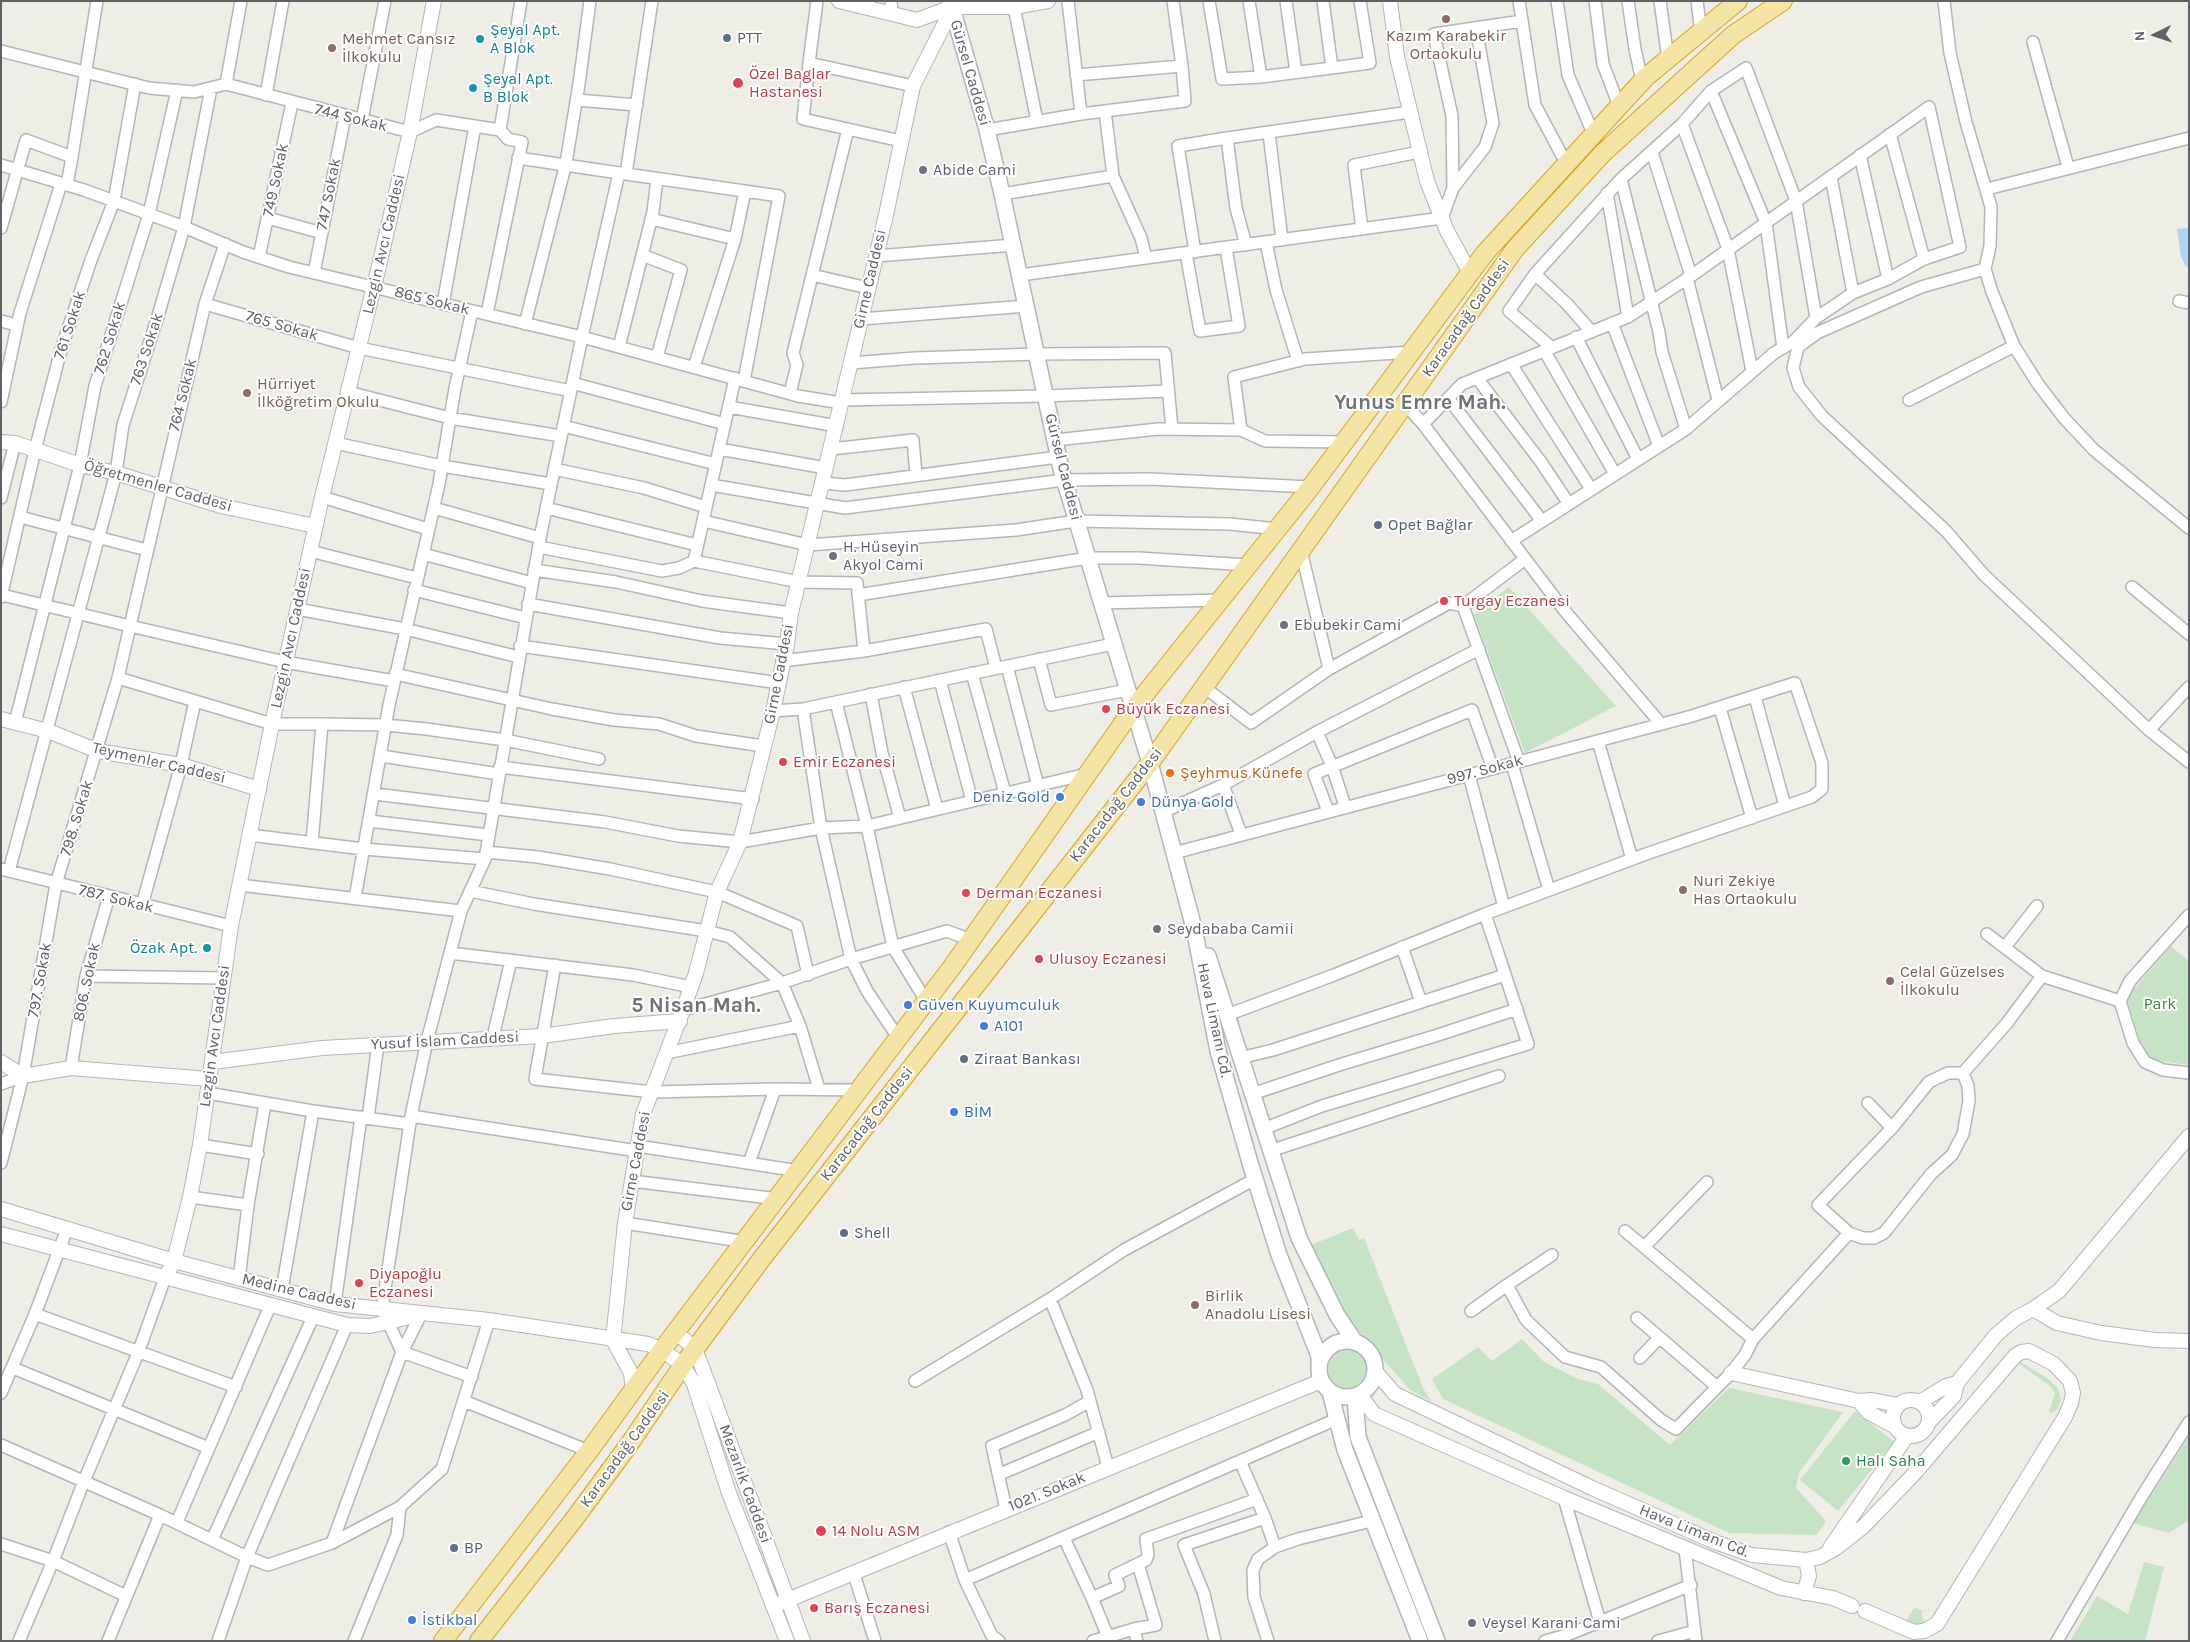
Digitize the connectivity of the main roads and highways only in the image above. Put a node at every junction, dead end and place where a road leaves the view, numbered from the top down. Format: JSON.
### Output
{"nodes":[{"id":1,"x":1783,"y":1,"type":"edge"},
{"id":2,"x":1735,"y":2,"type":"edge"},
{"id":3,"x":953,"y":3,"type":"edge"},
{"id":4,"x":1133,"y":709,"type":"junction"},
{"id":5,"x":1150,"y":763,"type":"junction"},
{"id":6,"x":1194,"y":928,"type":"junction"},
{"id":7,"x":1354,"y":1342,"type":"junction"},
{"id":8,"x":1320,"y":1363,"type":"junction"},
{"id":9,"x":1326,"y":1387,"type":"junction"},
{"id":10,"x":1358,"y":1396,"type":"junction"},
{"id":11,"x":443,"y":1641,"type":"edge"},
{"id":12,"x":479,"y":1641,"type":"edge"},
{"id":13,"x":1420,"y":1641,"type":"edge"},
{"id":14,"x":1437,"y":1641,"type":"edge"}],
"edges":[{"from":1,"to":5,"type":"highway","name":"Karacadağ Caddesi"},
{"from":2,"to":4,"type":"highway","name":"Karacadağ Caddesi"},
{"from":3,"to":4,"type":"main road","name":"Gürsel Caddesi"},
{"from":4,"to":5,"type":"main road","name":"Gürsel Caddesi"},
{"from":4,"to":11,"type":"highway","name":"Karacadağ Caddesi"},
{"from":5,"to":6,"type":"main road","name":"Gürsel Caddesi"},
{"from":5,"to":12,"type":"highway","name":"Karacadağ Caddesi"},
{"from":6,"to":7,"type":"main road","name":"Hava Limanı Cd."},
{"from":6,"to":8,"type":"main road","name":"Hava Limanı Cd."},
{"from":7,"to":8,"type":"main road"},
{"from":7,"to":10,"type":"main road"},
{"from":8,"to":9,"type":"main road"},
{"from":9,"to":10,"type":"main road"},
{"from":9,"to":13,"type":"main road"},
{"from":10,"to":14,"type":"main road"}]}
